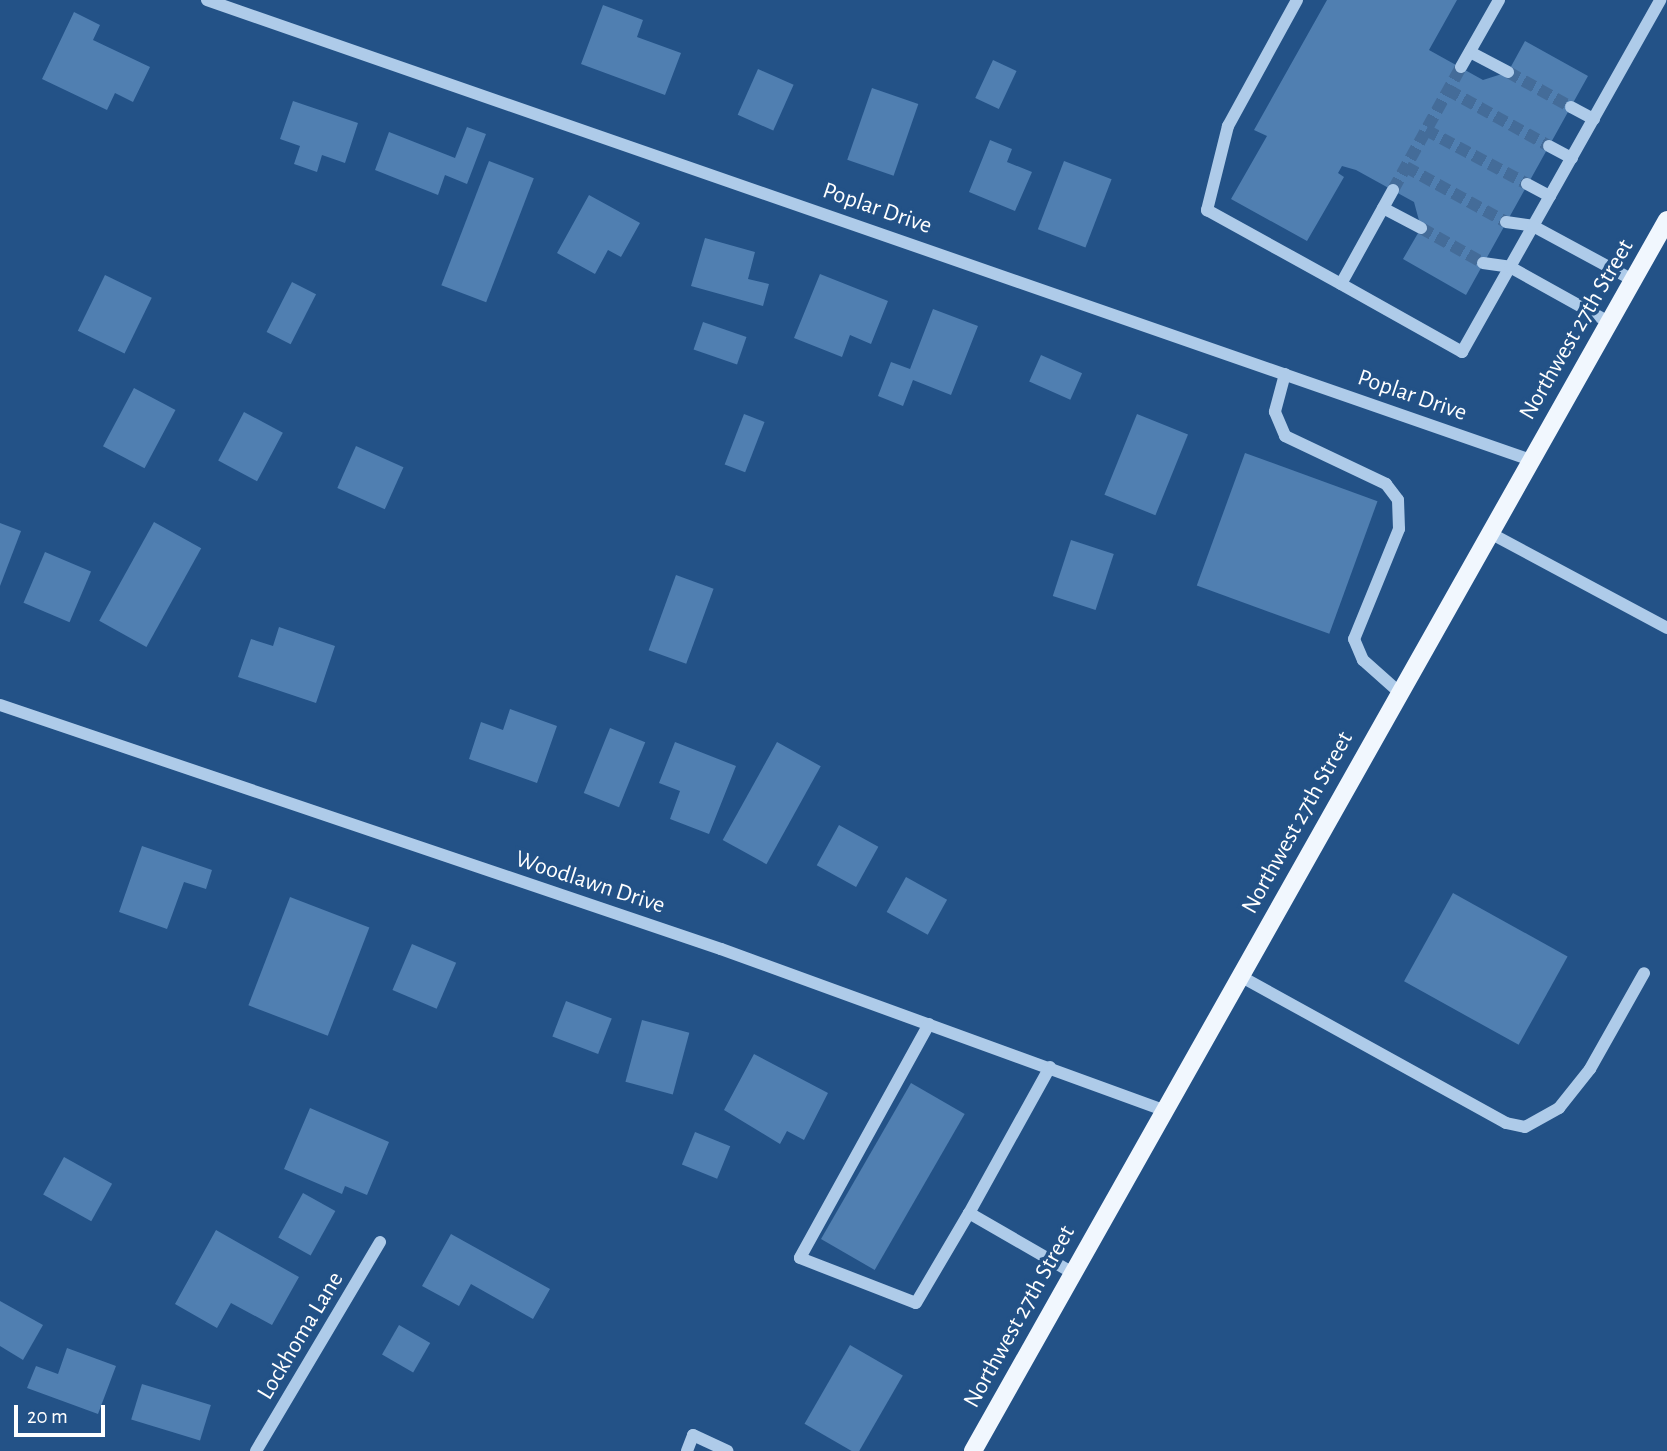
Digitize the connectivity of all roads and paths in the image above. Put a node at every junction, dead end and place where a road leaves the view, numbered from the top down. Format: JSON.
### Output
{"nodes":[{"id":1,"x":208,"y":0,"type":"edge"},
{"id":2,"x":1297,"y":0,"type":"edge"},
{"id":3,"x":1499,"y":0,"type":"edge"},
{"id":4,"x":1661,"y":0,"type":"edge"},
{"id":5,"x":1667,"y":3,"type":"edge"},
{"id":6,"x":1470,"y":52,"type":"junction"},
{"id":7,"x":1461,"y":68,"type":"tunnel mouth"},
{"id":8,"x":1508,"y":72,"type":"tunnel mouth"},
{"id":9,"x":1571,"y":107,"type":"tunnel mouth"},
{"id":10,"x":1594,"y":119,"type":"junction"},
{"id":11,"x":1549,"y":146,"type":"tunnel mouth"},
{"id":12,"x":1572,"y":158,"type":"junction"},
{"id":13,"x":1527,"y":184,"type":"tunnel mouth"},
{"id":14,"x":1393,"y":190,"type":"tunnel mouth"},
{"id":15,"x":1550,"y":196,"type":"junction"},
{"id":16,"x":1383,"y":208,"type":"junction"},
{"id":17,"x":1667,"y":220,"type":"edge"},
{"id":18,"x":1506,"y":222,"type":"tunnel mouth"},
{"id":19,"x":1533,"y":226,"type":"junction"},
{"id":20,"x":1421,"y":228,"type":"tunnel mouth"},
{"id":21,"x":1483,"y":263,"type":"tunnel mouth"},
{"id":22,"x":1510,"y":267,"type":"junction"},
{"id":23,"x":1633,"y":281,"type":"junction"},
{"id":24,"x":1341,"y":284,"type":"junction"},
{"id":25,"x":1609,"y":322,"type":"junction"},
{"id":26,"x":1285,"y":374,"type":"junction"},
{"id":27,"x":1531,"y":460,"type":"junction"},
{"id":28,"x":1490,"y":533,"type":"junction"},
{"id":29,"x":1667,"y":628,"type":"edge"},
{"id":30,"x":1399,"y":693,"type":"junction"},
{"id":31,"x":0,"y":705,"type":"edge"},
{"id":32,"x":1644,"y":973,"type":"dead end"},
{"id":33,"x":1240,"y":976,"type":"junction"},
{"id":34,"x":929,"y":1024,"type":"junction"},
{"id":35,"x":1050,"y":1068,"type":"junction"},
{"id":36,"x":1164,"y":1110,"type":"junction"},
{"id":37,"x":970,"y":1213,"type":"junction"},
{"id":38,"x":380,"y":1242,"type":"dead end"},
{"id":39,"x":1073,"y":1273,"type":"junction"},
{"id":40,"x":256,"y":1451,"type":"edge"},
{"id":41,"x":687,"y":1451,"type":"edge"},
{"id":42,"x":727,"y":1451,"type":"edge"},
{"id":43,"x":972,"y":1451,"type":"edge"}],
"edges":[{"from":1,"to":26,"type":"street","name":"Poplar Drive"},
{"from":2,"to":24,"type":"street"},
{"from":3,"to":6,"type":"street"},
{"from":4,"to":5,"type":"street"},
{"from":4,"to":10,"type":"street"},
{"from":6,"to":7,"type":"street"},
{"from":6,"to":8,"type":"street"},
{"from":9,"to":10,"type":"street"},
{"from":10,"to":12,"type":"street"},
{"from":11,"to":12,"type":"street"},
{"from":12,"to":15,"type":"street"},
{"from":13,"to":15,"type":"street"},
{"from":14,"to":16,"type":"street"},
{"from":15,"to":19,"type":"street"},
{"from":16,"to":20,"type":"street"},
{"from":16,"to":24,"type":"street"},
{"from":17,"to":23,"type":"main road","name":"Northwest 27th Street"},
{"from":18,"to":19,"type":"street"},
{"from":19,"to":22,"type":"street"},
{"from":19,"to":23,"type":"street"},
{"from":21,"to":22,"type":"street"},
{"from":22,"to":24,"type":"street"},
{"from":22,"to":25,"type":"street"},
{"from":23,"to":25,"type":"main road","name":"Northwest 27th Street"},
{"from":25,"to":27,"type":"main road","name":"Northwest 27th Street"},
{"from":26,"to":27,"type":"street","name":"Poplar Drive"},
{"from":26,"to":30,"type":"street"},
{"from":27,"to":28,"type":"main road","name":"Northwest 27th Street"},
{"from":28,"to":29,"type":"street"},
{"from":28,"to":30,"type":"main road","name":"Northwest 27th Street"},
{"from":30,"to":33,"type":"main road","name":"Northwest 27th Street"},
{"from":31,"to":34,"type":"street","name":"Woodlawn Drive"},
{"from":32,"to":33,"type":"street"},
{"from":33,"to":36,"type":"main road","name":"Northwest 27th Street"},
{"from":34,"to":35,"type":"street","name":"Woodlawn Drive"},
{"from":34,"to":37,"type":"street"},
{"from":35,"to":36,"type":"street","name":"Woodlawn Drive"},
{"from":35,"to":37,"type":"street"},
{"from":36,"to":39,"type":"main road","name":"Northwest 27th Street"},
{"from":37,"to":39,"type":"street"},
{"from":38,"to":40,"type":"street","name":"Lockhoma Lane"},
{"from":39,"to":43,"type":"main road","name":"Northwest 27th Street"},
{"from":41,"to":42,"type":"street"}]}
